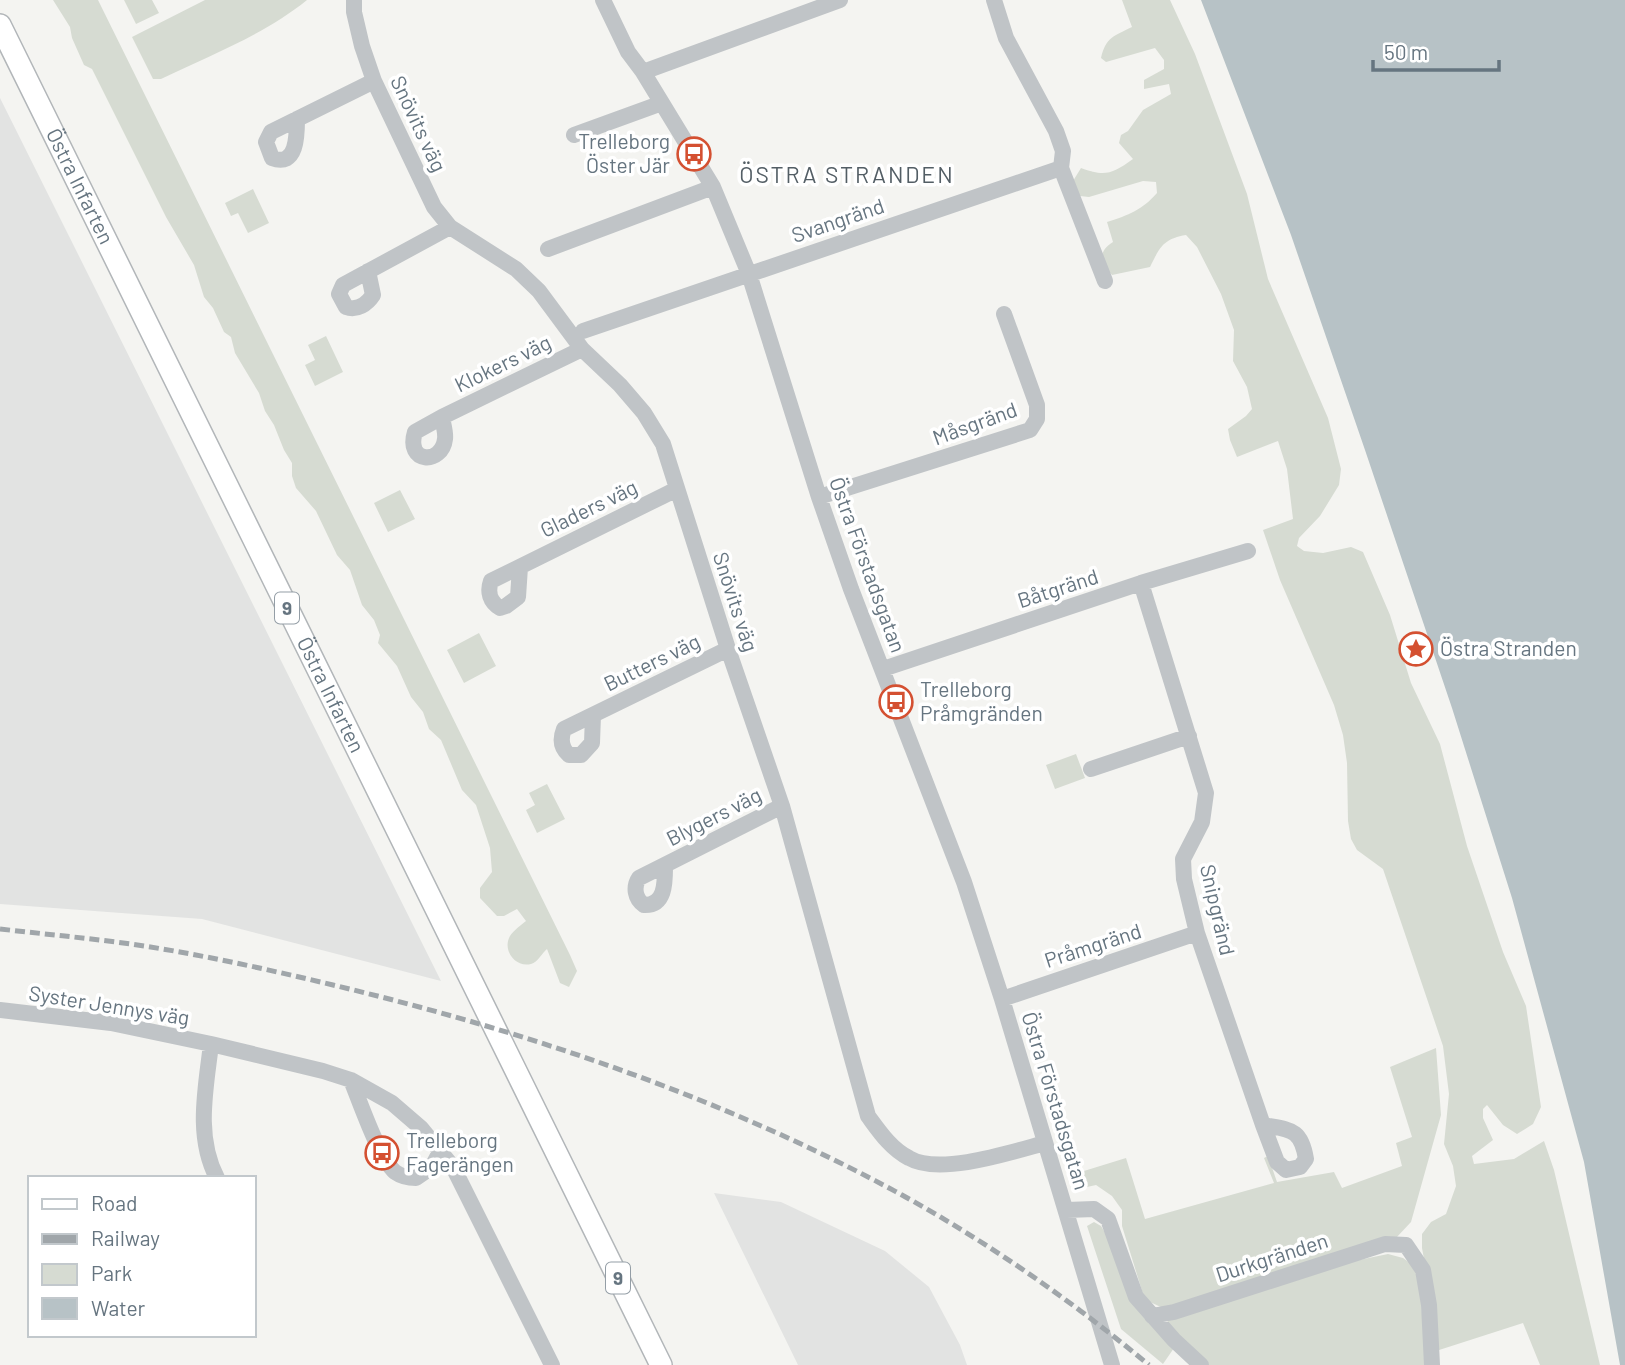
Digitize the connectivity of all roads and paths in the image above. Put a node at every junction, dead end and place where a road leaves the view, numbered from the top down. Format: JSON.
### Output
{"nodes":[{"id":1,"x":354,"y":0,"type":"edge"},
{"id":2,"x":603,"y":0,"type":"edge"},
{"id":3,"x":839,"y":0,"type":"edge"},
{"id":4,"x":993,"y":0,"type":"edge"},
{"id":5,"x":0,"y":25,"type":"edge"},
{"id":6,"x":643,"y":72,"type":"junction"},
{"id":7,"x":374,"y":81,"type":"junction"},
{"id":8,"x":662,"y":103,"type":"junction"},
{"id":9,"x":297,"y":119,"type":"dead end"},
{"id":10,"x":574,"y":135,"type":"dead end"},
{"id":11,"x":1061,"y":168,"type":"junction"},
{"id":12,"x":713,"y":187,"type":"junction"},
{"id":13,"x":450,"y":227,"type":"junction"},
{"id":14,"x":548,"y":249,"type":"dead end"},
{"id":15,"x":368,"y":271,"type":"dead end"},
{"id":16,"x":749,"y":274,"type":"junction"},
{"id":17,"x":1105,"y":281,"type":"dead end"},
{"id":18,"x":1004,"y":314,"type":"dead end"},
{"id":19,"x":583,"y":331,"type":"dead end"},
{"id":20,"x":582,"y":349,"type":"junction"},
{"id":21,"x":442,"y":417,"type":"dead end"},
{"id":22,"x":677,"y":489,"type":"junction"},
{"id":23,"x":819,"y":497,"type":"junction"},
{"id":24,"x":1248,"y":551,"type":"dead end"},
{"id":25,"x":520,"y":567,"type":"dead end"},
{"id":26,"x":1141,"y":583,"type":"junction"},
{"id":27,"x":728,"y":649,"type":"junction"},
{"id":28,"x":883,"y":669,"type":"junction"},
{"id":29,"x":593,"y":715,"type":"dead end"},
{"id":30,"x":1189,"y":736,"type":"junction"},
{"id":31,"x":1091,"y":769,"type":"dead end"},
{"id":32,"x":782,"y":806,"type":"junction"},
{"id":33,"x":665,"y":865,"type":"dead end"},
{"id":34,"x":1197,"y":933,"type":"junction"},
{"id":35,"x":1002,"y":999,"type":"junction"},
{"id":36,"x":0,"y":1010,"type":"edge"},
{"id":37,"x":211,"y":1044,"type":"junction"},
{"id":38,"x":351,"y":1080,"type":"junction"},
{"id":39,"x":1263,"y":1125,"type":"dead end"},
{"id":40,"x":1045,"y":1143,"type":"junction"},
{"id":41,"x":441,"y":1150,"type":"junction"},
{"id":42,"x":216,"y":1176,"type":"edge"},
{"id":43,"x":1067,"y":1210,"type":"junction"},
{"id":44,"x":1152,"y":1316,"type":"junction"},
{"id":45,"x":552,"y":1365,"type":"edge"},
{"id":46,"x":661,"y":1365,"type":"edge"},
{"id":47,"x":1112,"y":1365,"type":"edge"},
{"id":48,"x":1201,"y":1365,"type":"edge"},
{"id":49,"x":1432,"y":1365,"type":"edge"}],
"edges":[{"from":1,"to":7,"type":"street","name":"Snövits väg"},
{"from":2,"to":6,"type":"street","name":"Östra Förstadsgatan"},
{"from":3,"to":6,"type":"street"},
{"from":4,"to":11,"type":"street"},
{"from":5,"to":46,"type":"main road","name":"Östra Infarten","number":"9"},
{"from":6,"to":8,"type":"street","name":"Östra Förstadsgatan"},
{"from":7,"to":9,"type":"street"},
{"from":7,"to":13,"type":"street","name":"Snövits väg"},
{"from":8,"to":10,"type":"street"},
{"from":8,"to":12,"type":"street","name":"Östra Förstadsgatan"},
{"from":11,"to":16,"type":"street","name":"Svangränd"},
{"from":11,"to":17,"type":"street"},
{"from":12,"to":14,"type":"street"},
{"from":12,"to":16,"type":"street","name":"Östra Förstadsgatan"},
{"from":13,"to":15,"type":"street"},
{"from":13,"to":20,"type":"street","name":"Snövits väg"},
{"from":16,"to":19,"type":"street","name":"Svangränd"},
{"from":16,"to":23,"type":"street","name":"Östra Förstadsgatan"},
{"from":18,"to":23,"type":"street","name":"Måsgränd"},
{"from":20,"to":21,"type":"street","name":"Klokers väg"},
{"from":20,"to":22,"type":"street","name":"Snövits väg"},
{"from":22,"to":25,"type":"street","name":"Gladers väg"},
{"from":22,"to":27,"type":"street","name":"Snövits väg"},
{"from":23,"to":28,"type":"street","name":"Östra Förstadsgatan"},
{"from":24,"to":26,"type":"street","name":"Båtgränd"},
{"from":26,"to":28,"type":"street","name":"Båtgränd"},
{"from":26,"to":30,"type":"street","name":"Snipgränd"},
{"from":27,"to":29,"type":"street","name":"Butters väg"},
{"from":27,"to":32,"type":"street","name":"Snövits väg"},
{"from":28,"to":35,"type":"street","name":"Östra Förstadsgatan"},
{"from":30,"to":31,"type":"street"},
{"from":30,"to":34,"type":"street","name":"Snipgränd"},
{"from":32,"to":33,"type":"street","name":"Blygers väg"},
{"from":32,"to":40,"type":"street","name":"Snövits väg"},
{"from":34,"to":35,"type":"street","name":"Pråmgränd"},
{"from":34,"to":39,"type":"street","name":"Snipgränd"},
{"from":35,"to":40,"type":"street","name":"Östra Förstadsgatan"},
{"from":36,"to":37,"type":"street","name":"Syster Jennys väg"},
{"from":37,"to":38,"type":"street","name":"Syster Jennys väg"},
{"from":37,"to":42,"type":"street","name":"Syster Jennys väg"},
{"from":38,"to":41,"type":"street","name":"Syster Jennys väg"},
{"from":38,"to":41,"type":"street"},
{"from":40,"to":43,"type":"street","name":"Östra Förstadsgatan"},
{"from":41,"to":45,"type":"street","name":"Syster Jennys väg"},
{"from":43,"to":44,"type":"street"},
{"from":43,"to":47,"type":"street","name":"Östra Förstadsgatan"},
{"from":44,"to":48,"type":"street"},
{"from":44,"to":49,"type":"street","name":"Durkgränden"}]}
